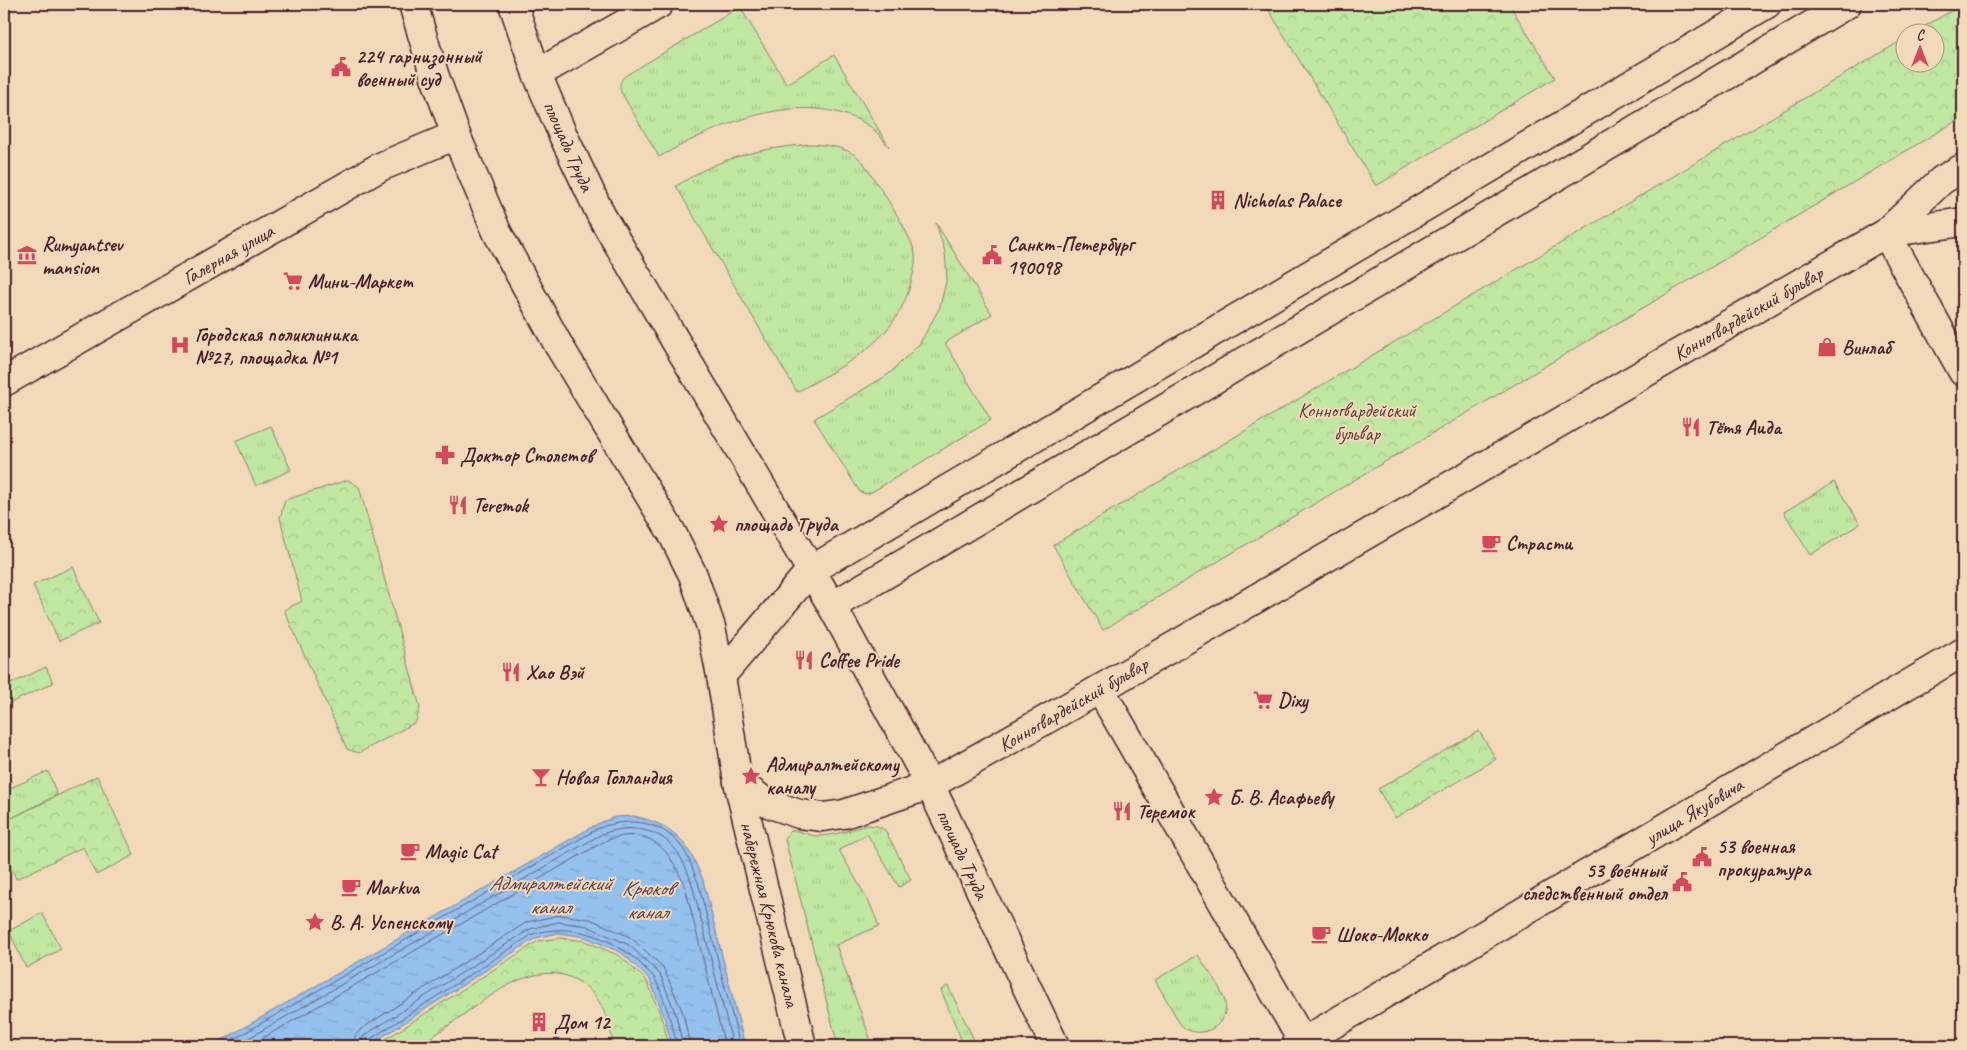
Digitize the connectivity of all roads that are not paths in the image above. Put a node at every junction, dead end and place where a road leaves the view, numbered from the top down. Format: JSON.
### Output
{"nodes":[{"id":1,"x":413,"y":4,"type":"edge"},
{"id":2,"x":513,"y":4,"type":"edge"},
{"id":3,"x":659,"y":4,"type":"edge"},
{"id":4,"x":1767,"y":4,"type":"edge"},
{"id":5,"x":1847,"y":4,"type":"edge"},
{"id":6,"x":537,"y":74,"type":"junction"},
{"id":7,"x":456,"y":135,"type":"junction"},
{"id":8,"x":1963,"y":168,"type":"edge"},
{"id":9,"x":1963,"y":222,"type":"edge"},
{"id":10,"x":1886,"y":233,"type":"junction"},
{"id":11,"x":1963,"y":372,"type":"edge"},
{"id":12,"x":4,"y":382,"type":"edge"},
{"id":13,"x":811,"y":570,"type":"junction"},
{"id":14,"x":832,"y":606,"type":"junction"},
{"id":15,"x":1963,"y":652,"type":"edge"},
{"id":16,"x":721,"y":676,"type":"junction"},
{"id":17,"x":1100,"y":689,"type":"junction"},
{"id":18,"x":738,"y":782,"type":"junction"},
{"id":19,"x":930,"y":785,"type":"junction"},
{"id":20,"x":1299,"y":1044,"type":"edge"},
{"id":21,"x":802,"y":1046,"type":"edge"},
{"id":22,"x":1055,"y":1046,"type":"edge"}],
"edges":[{"from":1,"to":7,"type":"street"},
{"from":2,"to":6,"type":"street","name":"площадь Труда"},
{"from":3,"to":6,"type":"street"},
{"from":4,"to":13,"type":"street"},
{"from":5,"to":14,"type":"street"},
{"from":6,"to":13,"type":"street","name":"площадь Труда"},
{"from":7,"to":12,"type":"street","name":"Галерная улица"},
{"from":7,"to":16,"type":"street"},
{"from":8,"to":10,"type":"street","name":"Конногвардейский бульвар"},
{"from":9,"to":10,"type":"street","name":"Конногвардейский бульвар"},
{"from":10,"to":11,"type":"street"},
{"from":10,"to":17,"type":"street","name":"Конногвардейский бульвар"},
{"from":13,"to":14,"type":"street","name":"площадь Труда"},
{"from":13,"to":16,"type":"street"},
{"from":14,"to":19,"type":"street","name":"площадь Труда"},
{"from":15,"to":20,"type":"street","name":"улица Якубовича"},
{"from":16,"to":18,"type":"street"},
{"from":17,"to":19,"type":"street","name":"Конногвардейский бульвар"},
{"from":17,"to":20,"type":"street"},
{"from":18,"to":19,"type":"street","name":"Конногвардейский бульвар"},
{"from":18,"to":21,"type":"street","name":"набережная Крюкова канала"},
{"from":19,"to":22,"type":"street","name":"площадь Труда"}]}
